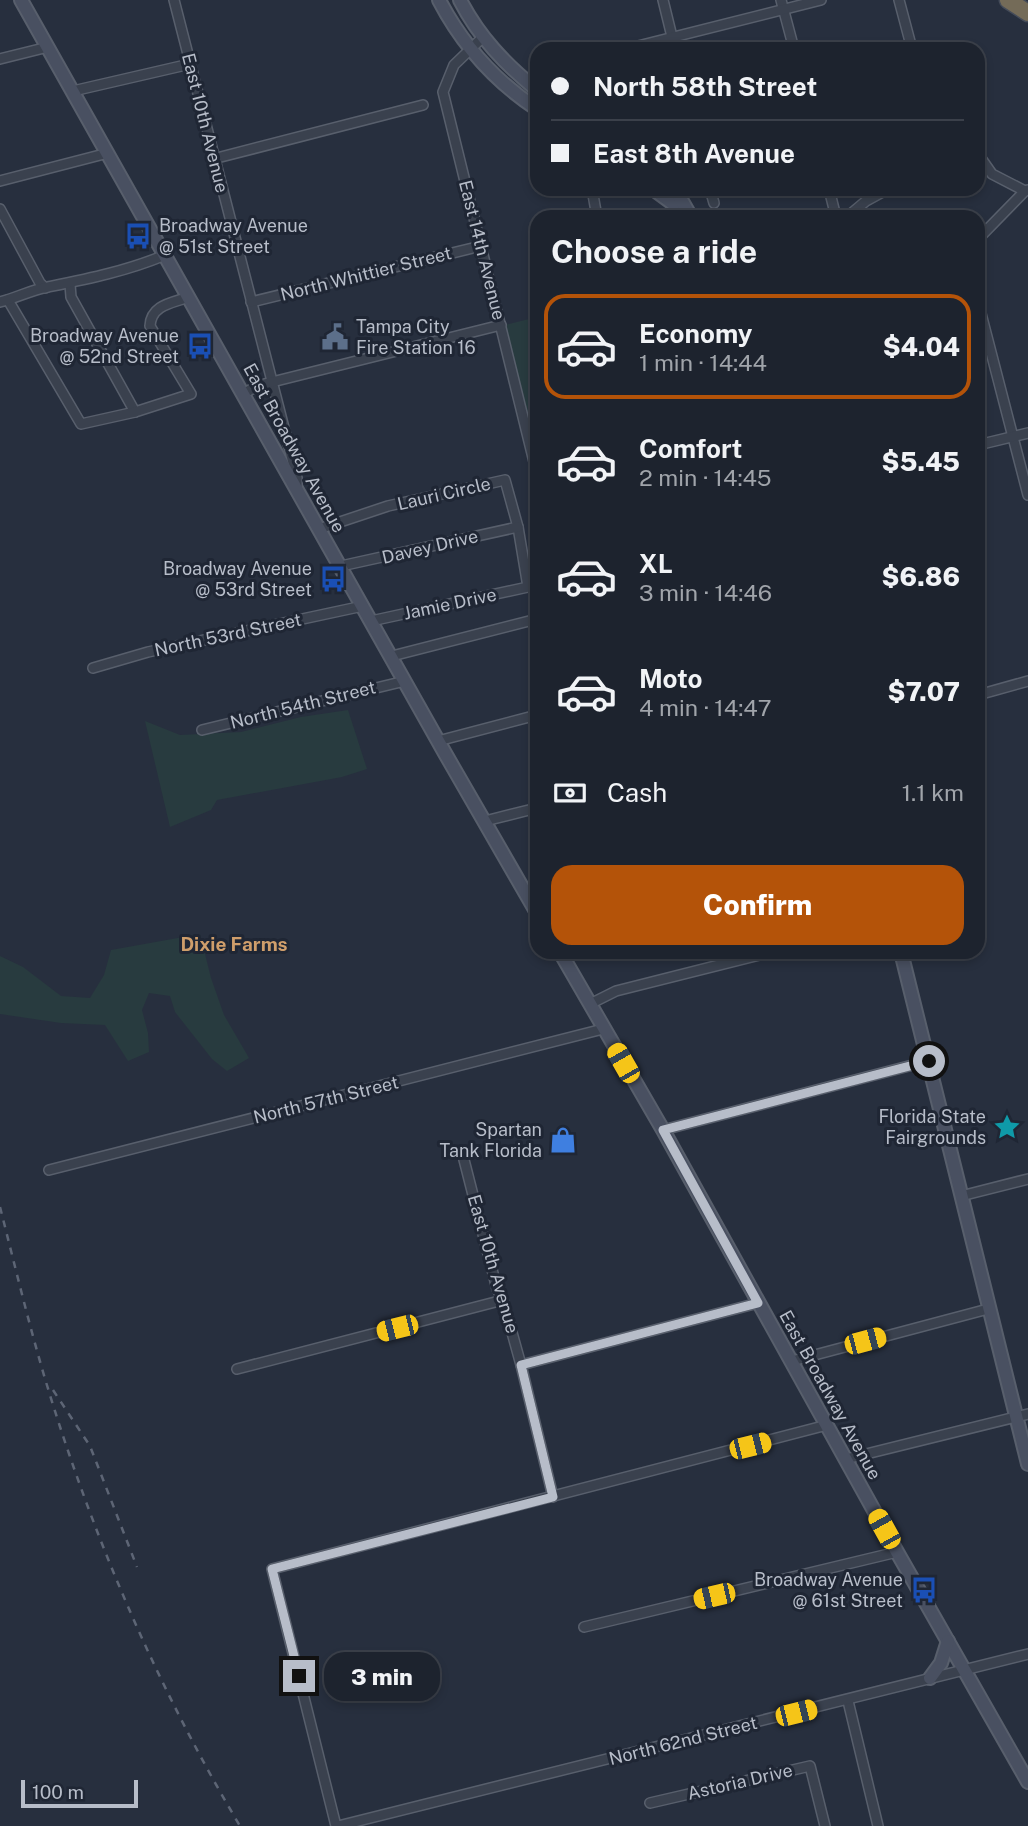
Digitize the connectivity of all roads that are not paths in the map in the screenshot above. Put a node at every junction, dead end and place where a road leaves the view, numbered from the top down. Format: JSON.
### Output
{"nodes":[{"id":1,"x":21,"y":0,"type":"edge"},
{"id":2,"x":174,"y":0,"type":"edge"},
{"id":3,"x":439,"y":0,"type":"edge"},
{"id":4,"x":460,"y":0,"type":"edge"},
{"id":5,"x":663,"y":0,"type":"edge"},
{"id":6,"x":821,"y":0,"type":"edge"},
{"id":7,"x":900,"y":0,"type":"edge"},
{"id":8,"x":1008,"y":0,"type":"edge"},
{"id":9,"x":783,"y":4,"type":"edge"},
{"id":10,"x":1028,"y":13,"type":"edge"},
{"id":11,"x":672,"y":37,"type":"junction"},
{"id":12,"x":482,"y":38,"type":"junction"},
{"id":13,"x":653,"y":42,"type":"edge"},
{"id":14,"x":673,"y":42,"type":"edge"},
{"id":15,"x":792,"y":42,"type":"edge"},
{"id":16,"x":910,"y":42,"type":"edge"},
{"id":17,"x":48,"y":47,"type":"junction"},
{"id":18,"x":471,"y":50,"type":"junction"},
{"id":19,"x":0,"y":59,"type":"edge"},
{"id":20,"x":190,"y":64,"type":"junction"},
{"id":21,"x":530,"y":84,"type":"edge"},
{"id":22,"x":73,"y":91,"type":"junction"},
{"id":23,"x":530,"y":104,"type":"edge"},
{"id":24,"x":423,"y":105,"type":"dead end"},
{"id":25,"x":108,"y":153,"type":"junction"},
{"id":26,"x":213,"y":159,"type":"junction"},
{"id":27,"x":985,"y":164,"type":"edge"},
{"id":28,"x":0,"y":181,"type":"edge"},
{"id":29,"x":1026,"y":191,"type":"edge"},
{"id":30,"x":662,"y":196,"type":"edge"},
{"id":31,"x":712,"y":196,"type":"edge"},
{"id":32,"x":875,"y":196,"type":"edge"},
{"id":33,"x":714,"y":203,"type":"dead end"},
{"id":34,"x":0,"y":209,"type":"edge"},
{"id":35,"x":682,"y":210,"type":"edge"},
{"id":36,"x":855,"y":210,"type":"edge"},
{"id":37,"x":985,"y":232,"type":"edge"},
{"id":38,"x":481,"y":246,"type":"junction"},
{"id":39,"x":164,"y":255,"type":"junction"},
{"id":40,"x":70,"y":284,"type":"junction"},
{"id":41,"x":45,"y":288,"type":"junction"},
{"id":42,"x":189,"y":297,"type":"junction"},
{"id":43,"x":4,"y":301,"type":"edge"},
{"id":44,"x":251,"y":302,"type":"junction"},
{"id":45,"x":501,"y":325,"type":"junction"},
{"id":46,"x":985,"y":329,"type":"edge"},
{"id":47,"x":272,"y":382,"type":"junction"},
{"id":48,"x":243,"y":394,"type":"junction"},
{"id":49,"x":135,"y":412,"type":"junction"},
{"id":50,"x":1028,"y":433,"type":"edge"},
{"id":51,"x":1013,"y":437,"type":"junction"},
{"id":52,"x":985,"y":443,"type":"edge"},
{"id":53,"x":530,"y":445,"type":"edge"},
{"id":54,"x":297,"y":491,"type":"junction"},
{"id":55,"x":1028,"y":495,"type":"edge"},
{"id":56,"x":518,"y":527,"type":"junction"},
{"id":57,"x":319,"y":529,"type":"junction"},
{"id":58,"x":341,"y":566,"type":"junction"},
{"id":59,"x":528,"y":587,"type":"joint"},
{"id":60,"x":363,"y":606,"type":"junction"},
{"id":61,"x":371,"y":621,"type":"junction"},
{"id":62,"x":530,"y":622,"type":"edge"},
{"id":63,"x":392,"y":656,"type":"junction"},
{"id":64,"x":93,"y":668,"type":"dead end"},
{"id":65,"x":405,"y":681,"type":"junction"},
{"id":66,"x":1028,"y":681,"type":"edge"},
{"id":67,"x":985,"y":693,"type":"edge"},
{"id":68,"x":530,"y":717,"type":"edge"},
{"id":69,"x":202,"y":730,"type":"dead end"},
{"id":70,"x":438,"y":741,"type":"junction"},
{"id":71,"x":530,"y":810,"type":"edge"},
{"id":72,"x":485,"y":821,"type":"junction"},
{"id":73,"x":530,"y":901,"type":"edge"},
{"id":74,"x":564,"y":959,"type":"edge"},
{"id":75,"x":743,"y":959,"type":"edge"},
{"id":76,"x":903,"y":959,"type":"edge"},
{"id":77,"x":590,"y":1004,"type":"junction"},
{"id":78,"x":603,"y":1029,"type":"junction"},
{"id":79,"x":929,"y":1061,"type":"junction"},
{"id":80,"x":663,"y":1130,"type":"junction"},
{"id":81,"x":462,"y":1152,"type":"dead end"},
{"id":82,"x":50,"y":1170,"type":"dead end"},
{"id":83,"x":1028,"y":1179,"type":"edge"},
{"id":84,"x":961,"y":1196,"type":"junction"},
{"id":85,"x":503,"y":1300,"type":"junction"},
{"id":86,"x":758,"y":1303,"type":"junction"},
{"id":87,"x":988,"y":1309,"type":"junction"},
{"id":88,"x":792,"y":1361,"type":"junction"},
{"id":89,"x":521,"y":1365,"type":"junction"},
{"id":90,"x":237,"y":1368,"type":"dead end"},
{"id":91,"x":1022,"y":1416,"type":"edge"},
{"id":92,"x":827,"y":1426,"type":"junction"},
{"id":93,"x":846,"y":1459,"type":"junction"},
{"id":94,"x":1028,"y":1464,"type":"edge"},
{"id":95,"x":553,"y":1497,"type":"junction"},
{"id":96,"x":897,"y":1552,"type":"junction"},
{"id":97,"x":584,"y":1627,"type":"dead end"},
{"id":98,"x":948,"y":1641,"type":"junction"},
{"id":99,"x":1028,"y":1654,"type":"edge"},
{"id":100,"x":964,"y":1670,"type":"junction"},
{"id":101,"x":930,"y":1678,"type":"junction"},
{"id":102,"x":848,"y":1700,"type":"junction"},
{"id":103,"x":1028,"y":1782,"type":"edge"},
{"id":104,"x":650,"y":1803,"type":"dead end"},
{"id":105,"x":337,"y":1826,"type":"edge"},
{"id":106,"x":825,"y":1826,"type":"edge"},
{"id":107,"x":878,"y":1826,"type":"edge"}],
"edges":[{"from":1,"to":17,"type":"street","name":"East Broadway Avenue"},
{"from":2,"to":20,"type":"street","name":"East 10th Avenue"},
{"from":3,"to":18,"type":"street"},
{"from":4,"to":12,"type":"street"},
{"from":5,"to":11,"type":"street"},
{"from":6,"to":9,"type":"street"},
{"from":7,"to":16,"type":"street"},
{"from":8,"to":10,"type":"highway"},
{"from":9,"to":11,"type":"street"},
{"from":9,"to":15,"type":"street"},
{"from":11,"to":13,"type":"street"},
{"from":11,"to":14,"type":"street"},
{"from":12,"to":18,"type":"street","name":"East 14th Avenue"},
{"from":12,"to":21,"type":"street"},
{"from":17,"to":19,"type":"street"},
{"from":17,"to":22,"type":"street","name":"East Broadway Avenue"},
{"from":18,"to":23,"type":"street"},
{"from":18,"to":38,"type":"street","name":"East 14th Avenue"},
{"from":20,"to":22,"type":"street"},
{"from":20,"to":26,"type":"street","name":"East 10th Avenue"},
{"from":22,"to":25,"type":"street","name":"East Broadway Avenue"},
{"from":24,"to":26,"type":"street"},
{"from":25,"to":28,"type":"street"},
{"from":25,"to":39,"type":"street","name":"East Broadway Avenue"},
{"from":26,"to":44,"type":"street","name":"East 10th Avenue"},
{"from":27,"to":29,"type":"street"},
{"from":29,"to":37,"type":"street"},
{"from":30,"to":35,"type":"street"},
{"from":31,"to":33,"type":"street"},
{"from":32,"to":36,"type":"street"},
{"from":34,"to":41,"type":"street"},
{"from":38,"to":44,"type":"street","name":"North Whittier Street"},
{"from":38,"to":45,"type":"street","name":"East 14th Avenue"},
{"from":39,"to":40,"type":"street"},
{"from":39,"to":42,"type":"street","name":"East Broadway Avenue"},
{"from":40,"to":41,"type":"street"},
{"from":40,"to":49,"type":"street"},
{"from":41,"to":43,"type":"street"},
{"from":42,"to":48,"type":"street","name":"East Broadway Avenue"},
{"from":42,"to":49,"type":"street"},
{"from":43,"to":49,"type":"street"},
{"from":44,"to":47,"type":"street","name":"East 10th Avenue"},
{"from":45,"to":47,"type":"street"},
{"from":45,"to":53,"type":"street","name":"East 14th Avenue"},
{"from":46,"to":51,"type":"street"},
{"from":47,"to":48,"type":"street"},
{"from":47,"to":54,"type":"street","name":"East 10th Avenue"},
{"from":48,"to":54,"type":"street","name":"East Broadway Avenue"},
{"from":50,"to":51,"type":"street"},
{"from":51,"to":52,"type":"street"},
{"from":51,"to":55,"type":"street"},
{"from":54,"to":57,"type":"street","name":"East Broadway Avenue"},
{"from":56,"to":57,"type":"street","name":"Lauri Circle"},
{"from":56,"to":58,"type":"street","name":"Davey Drive"},
{"from":56,"to":59,"type":"street","name":"Lauri Circle"},
{"from":57,"to":58,"type":"street","name":"East Broadway Avenue"},
{"from":58,"to":60,"type":"street","name":"East Broadway Avenue"},
{"from":59,"to":61,"type":"street","name":"Jamie Drive"},
{"from":60,"to":61,"type":"street","name":"East Broadway Avenue"},
{"from":60,"to":64,"type":"street","name":"North 53rd Street"},
{"from":61,"to":63,"type":"street","name":"East Broadway Avenue"},
{"from":62,"to":63,"type":"street"},
{"from":63,"to":65,"type":"street","name":"East Broadway Avenue"},
{"from":65,"to":69,"type":"street","name":"North 54th Street"},
{"from":65,"to":70,"type":"street","name":"East Broadway Avenue"},
{"from":66,"to":67,"type":"street"},
{"from":68,"to":70,"type":"street"},
{"from":70,"to":72,"type":"street","name":"East Broadway Avenue"},
{"from":71,"to":72,"type":"street"},
{"from":72,"to":73,"type":"street","name":"East Broadway Avenue"},
{"from":74,"to":77,"type":"street","name":"East Broadway Avenue"},
{"from":75,"to":77,"type":"street"},
{"from":76,"to":79,"type":"street"},
{"from":77,"to":78,"type":"street","name":"East Broadway Avenue"},
{"from":78,"to":80,"type":"street","name":"East Broadway Avenue"},
{"from":78,"to":82,"type":"street","name":"North 57th Street"},
{"from":79,"to":80,"type":"street"},
{"from":79,"to":84,"type":"street"},
{"from":80,"to":86,"type":"street","name":"East Broadway Avenue"},
{"from":81,"to":85,"type":"street","name":"East 10th Avenue"},
{"from":83,"to":84,"type":"street"},
{"from":84,"to":87,"type":"street"},
{"from":85,"to":89,"type":"street","name":"East 10th Avenue"},
{"from":85,"to":90,"type":"street"},
{"from":86,"to":88,"type":"street","name":"East Broadway Avenue"},
{"from":86,"to":89,"type":"street"},
{"from":87,"to":88,"type":"street"},
{"from":87,"to":91,"type":"street"},
{"from":88,"to":92,"type":"street","name":"East Broadway Avenue"},
{"from":89,"to":95,"type":"street","name":"East 10th Avenue"},
{"from":91,"to":93,"type":"street"},
{"from":91,"to":94,"type":"street"},
{"from":92,"to":93,"type":"street","name":"East Broadway Avenue"},
{"from":92,"to":95,"type":"street"},
{"from":93,"to":96,"type":"street","name":"East Broadway Avenue"},
{"from":95,"to":105,"type":"street"},
{"from":96,"to":97,"type":"street"},
{"from":96,"to":98,"type":"street","name":"East Broadway Avenue"},
{"from":98,"to":100,"type":"street","name":"East Broadway Avenue"},
{"from":98,"to":101,"type":"street"},
{"from":99,"to":100,"type":"street","name":"North 62nd Street"},
{"from":100,"to":101,"type":"street","name":"North 62nd Street"},
{"from":100,"to":103,"type":"street","name":"East Broadway Avenue"},
{"from":101,"to":102,"type":"street","name":"North 62nd Street"},
{"from":102,"to":105,"type":"street","name":"North 62nd Street"},
{"from":102,"to":107,"type":"street"},
{"from":104,"to":106,"type":"street","name":"Astoria Drive"}]}
